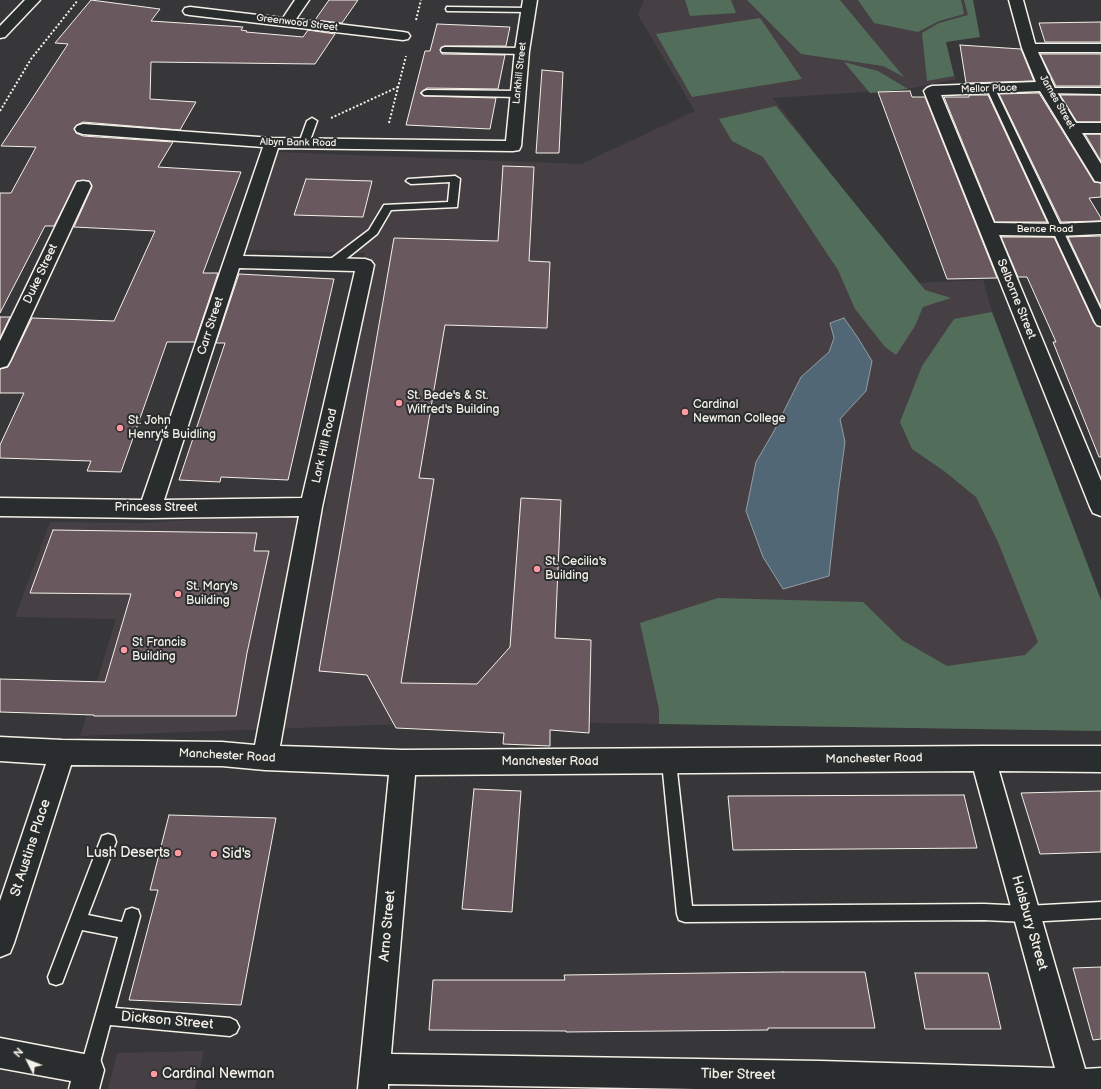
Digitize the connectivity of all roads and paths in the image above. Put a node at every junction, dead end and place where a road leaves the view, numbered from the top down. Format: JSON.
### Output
{"nodes":[{"id":1,"x":33,"y":0,"type":"edge"},
{"id":2,"x":78,"y":0,"type":"edge"},
{"id":3,"x":302,"y":0,"type":"edge"},
{"id":4,"x":421,"y":0,"type":"edge"},
{"id":5,"x":1016,"y":0,"type":"edge"},
{"id":6,"x":529,"y":5,"type":"edge"},
{"id":7,"x":450,"y":9,"type":"dead end"},
{"id":8,"x":190,"y":11,"type":"dead end"},
{"id":9,"x":287,"y":22,"type":"junction"},
{"id":10,"x":415,"y":22,"type":"dead end"},
{"id":11,"x":0,"y":34,"type":"edge"},
{"id":12,"x":403,"y":36,"type":"dead end"},
{"id":13,"x":1029,"y":48,"type":"junction"},
{"id":14,"x":1101,"y":48,"type":"edge"},
{"id":15,"x":445,"y":50,"type":"dead end"},
{"id":16,"x":408,"y":51,"type":"dead end"},
{"id":17,"x":522,"y":52,"type":"junction"},
{"id":18,"x":398,"y":87,"type":"junction"},
{"id":19,"x":991,"y":88,"type":"junction"},
{"id":20,"x":1047,"y":89,"type":"junction"},
{"id":21,"x":932,"y":91,"type":"joint"},
{"id":22,"x":1101,"y":91,"type":"edge"},
{"id":23,"x":427,"y":93,"type":"dead end"},
{"id":24,"x":518,"y":94,"type":"junction"},
{"id":25,"x":0,"y":111,"type":"edge"},
{"id":26,"x":1071,"y":128,"type":"junction"},
{"id":27,"x":1101,"y":128,"type":"edge"},
{"id":28,"x":83,"y":129,"type":"dead end"},
{"id":29,"x":308,"y":131,"type":"junction"},
{"id":30,"x":272,"y":143,"type":"junction"},
{"id":31,"x":383,"y":144,"type":"junction"},
{"id":32,"x":513,"y":146,"type":"joint"},
{"id":33,"x":1101,"y":176,"type":"edge"},
{"id":34,"x":411,"y":181,"type":"dead end"},
{"id":35,"x":83,"y":186,"type":"dead end"},
{"id":36,"x":1101,"y":228,"type":"edge"},
{"id":37,"x":988,"y":229,"type":"junction"},
{"id":38,"x":1058,"y":230,"type":"junction"},
{"id":39,"x":232,"y":262,"type":"junction"},
{"id":40,"x":332,"y":264,"type":"junction"},
{"id":41,"x":1101,"y":322,"type":"edge"},
{"id":42,"x":0,"y":362,"type":"edge"},
{"id":43,"x":0,"y":507,"type":"edge"},
{"id":44,"x":311,"y":507,"type":"junction"},
{"id":45,"x":1101,"y":507,"type":"edge"},
{"id":46,"x":150,"y":508,"type":"junction"},
{"id":47,"x":0,"y":749,"type":"edge"},
{"id":48,"x":62,"y":752,"type":"junction"},
{"id":49,"x":265,"y":758,"type":"junction"},
{"id":50,"x":983,"y":758,"type":"junction"},
{"id":51,"x":1101,"y":759,"type":"edge"},
{"id":52,"x":669,"y":762,"type":"junction"},
{"id":53,"x":403,"y":763,"type":"junction"},
{"id":54,"x":108,"y":842,"type":"dead end"},
{"id":55,"x":1101,"y":910,"type":"edge"},
{"id":56,"x":1026,"y":914,"type":"junction"},
{"id":57,"x":77,"y":921,"type":"junction"},
{"id":58,"x":2,"y":929,"type":"edge"},
{"id":59,"x":56,"y":977,"type":"dead end"},
{"id":60,"x":105,"y":1016,"type":"junction"},
{"id":61,"x":230,"y":1027,"type":"dead end"},
{"id":62,"x":0,"y":1053,"type":"edge"},
{"id":63,"x":87,"y":1079,"type":"edge"},
{"id":64,"x":375,"y":1079,"type":"edge"},
{"id":65,"x":821,"y":1082,"type":"edge"},
{"id":66,"x":1084,"y":1085,"type":"edge"}],
"edges":[{"from":1,"to":11,"type":"street"},
{"from":2,"to":25,"type":"path"},
{"from":3,"to":9,"type":"street"},
{"from":4,"to":10,"type":"path"},
{"from":5,"to":13,"type":"street","name":"James Street"},
{"from":6,"to":7,"type":"lane"},
{"from":6,"to":17,"type":"street","name":"Larkhill Street"},
{"from":8,"to":9,"type":"street","name":"Greenwood Street"},
{"from":9,"to":12,"type":"street","name":"Greenwood Street"},
{"from":13,"to":14,"type":"street"},
{"from":13,"to":20,"type":"street","name":"James Street"},
{"from":15,"to":17,"type":"lane"},
{"from":16,"to":18,"type":"path"},
{"from":17,"to":24,"type":"street","name":"Larkhill Street"},
{"from":18,"to":29,"type":"path"},
{"from":18,"to":31,"type":"path"},
{"from":19,"to":20,"type":"street","name":"Mellor Place"},
{"from":19,"to":21,"type":"street","name":"Mellor Place"},
{"from":19,"to":38,"type":"lane"},
{"from":20,"to":22,"type":"lane"},
{"from":20,"to":26,"type":"street","name":"James Street"},
{"from":21,"to":37,"type":"street","name":"Selborne Street"},
{"from":23,"to":24,"type":"lane"},
{"from":24,"to":32,"type":"street","name":"Larkhill Street"},
{"from":26,"to":27,"type":"street"},
{"from":26,"to":33,"type":"street","name":"James Street"},
{"from":28,"to":30,"type":"street","name":"Albyn Bank Road"},
{"from":29,"to":30,"type":"street","name":"Albyn Bank Road"},
{"from":29,"to":31,"type":"street","name":"Albyn Bank Road"},
{"from":30,"to":39,"type":"street","name":"Carr Street"},
{"from":31,"to":32,"type":"street","name":"Albyn Bank Road"},
{"from":34,"to":40,"type":"lane"},
{"from":35,"to":42,"type":"street","name":"Duke Street"},
{"from":36,"to":38,"type":"street","name":"Bence Road"},
{"from":37,"to":38,"type":"street","name":"Bence Road"},
{"from":37,"to":45,"type":"street","name":"Selborne Street"},
{"from":38,"to":41,"type":"lane"},
{"from":39,"to":40,"type":"street","name":"Lark Hill Road"},
{"from":39,"to":46,"type":"street","name":"Carr Street"},
{"from":40,"to":44,"type":"street","name":"Lark Hill Road"},
{"from":43,"to":46,"type":"street","name":"Princess Street"},
{"from":44,"to":46,"type":"street","name":"Princess Street"},
{"from":44,"to":49,"type":"street","name":"Lark Hill Road"},
{"from":47,"to":48,"type":"street","name":"Manchester Road"},
{"from":48,"to":49,"type":"street","name":"Manchester Road"},
{"from":48,"to":58,"type":"street","name":"St Austins Place"},
{"from":49,"to":53,"type":"street","name":"Manchester Road"},
{"from":50,"to":51,"type":"street","name":"Manchester Road"},
{"from":50,"to":52,"type":"street","name":"Manchester Road"},
{"from":50,"to":56,"type":"street","name":"Halsbury Street"},
{"from":52,"to":53,"type":"street","name":"Manchester Road"},
{"from":52,"to":56,"type":"lane"},
{"from":53,"to":64,"type":"street","name":"Arno Street"},
{"from":54,"to":57,"type":"lane"},
{"from":55,"to":56,"type":"lane"},
{"from":56,"to":66,"type":"street","name":"Halsbury Street"},
{"from":57,"to":59,"type":"lane"},
{"from":57,"to":60,"type":"lane","name":"Dickson Street"},
{"from":60,"to":61,"type":"lane","name":"Dickson Street"},
{"from":60,"to":63,"type":"lane","name":"Dickson Street"},
{"from":62,"to":63,"type":"street"},
{"from":64,"to":65,"type":"street","name":"Tiber Street"},
{"from":65,"to":66,"type":"street","name":"Tiber Street"}]}
